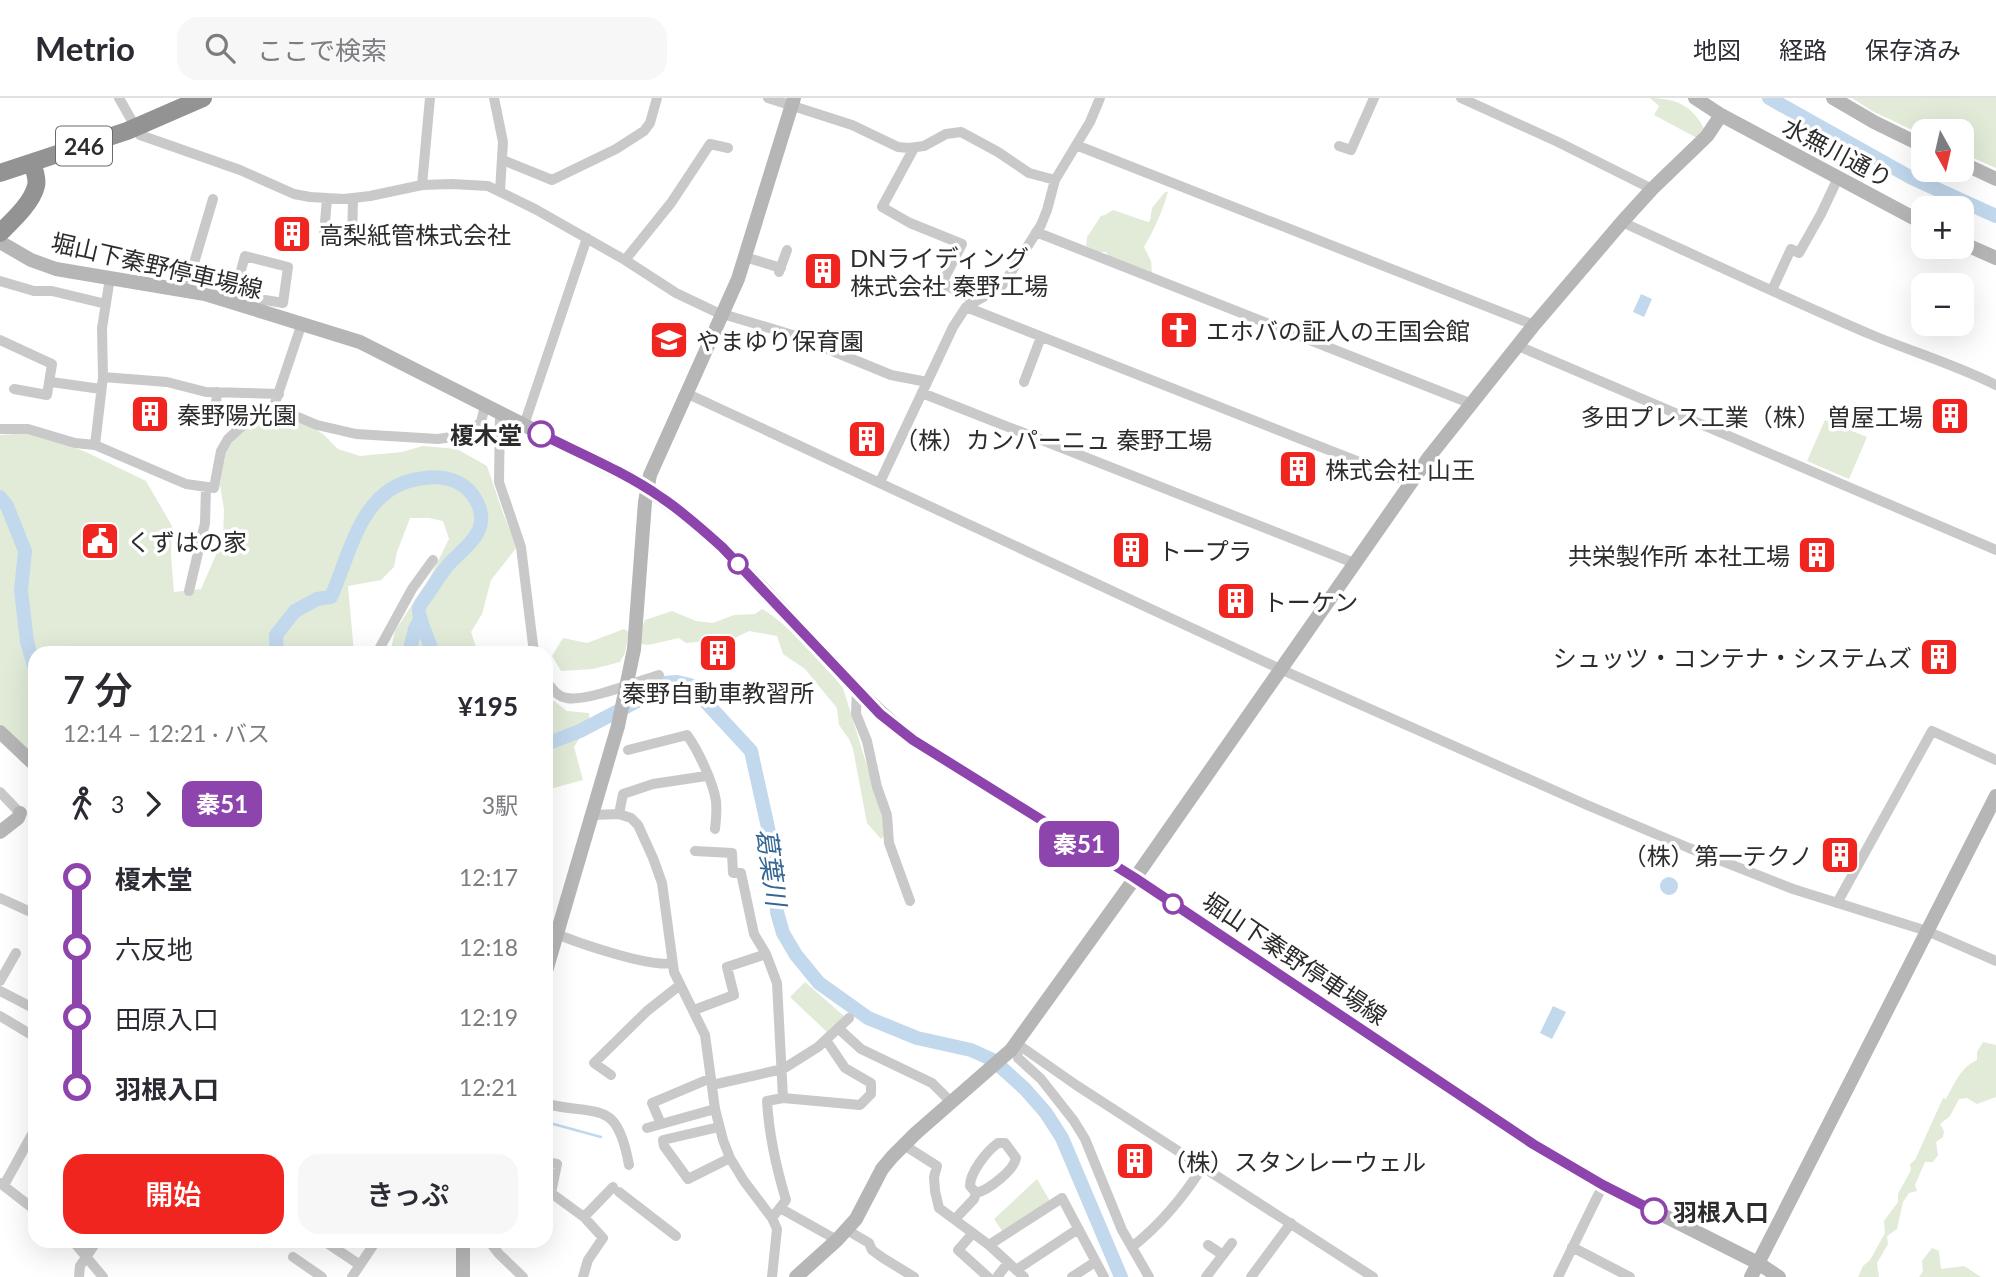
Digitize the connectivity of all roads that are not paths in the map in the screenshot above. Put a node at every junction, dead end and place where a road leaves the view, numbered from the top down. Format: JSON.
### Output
{"nodes":[{"id":1,"x":119,"y":98,"type":"edge"},
{"id":2,"x":203,"y":98,"type":"edge"},
{"id":3,"x":430,"y":98,"type":"edge"},
{"id":4,"x":494,"y":98,"type":"edge"},
{"id":5,"x":657,"y":98,"type":"edge"},
{"id":6,"x":768,"y":98,"type":"edge"},
{"id":7,"x":1100,"y":98,"type":"edge"},
{"id":8,"x":1374,"y":98,"type":"edge"},
{"id":9,"x":1461,"y":98,"type":"edge"},
{"id":10,"x":1695,"y":98,"type":"edge"},
{"id":11,"x":1833,"y":98,"type":"edge"},
{"id":12,"x":793,"y":101,"type":"edge"},
{"id":13,"x":1721,"y":115,"type":"junction"},
{"id":14,"x":135,"y":128,"type":"junction"},
{"id":15,"x":1911,"y":140,"type":"edge"},
{"id":16,"x":1076,"y":145,"type":"junction"},
{"id":17,"x":1339,"y":145,"type":"dead end"},
{"id":18,"x":728,"y":148,"type":"dead end"},
{"id":19,"x":914,"y":148,"type":"junction"},
{"id":20,"x":503,"y":160,"type":"junction"},
{"id":21,"x":32,"y":163,"type":"junction"},
{"id":22,"x":1974,"y":169,"type":"edge"},
{"id":23,"x":0,"y":173,"type":"edge"},
{"id":24,"x":1838,"y":178,"type":"junction"},
{"id":25,"x":1996,"y":179,"type":"edge"},
{"id":26,"x":1055,"y":180,"type":"junction"},
{"id":27,"x":422,"y":185,"type":"junction"},
{"id":28,"x":1652,"y":189,"type":"junction"},
{"id":29,"x":500,"y":191,"type":"junction"},
{"id":30,"x":327,"y":198,"type":"junction"},
{"id":31,"x":353,"y":198,"type":"junction"},
{"id":32,"x":213,"y":199,"type":"dead end"},
{"id":33,"x":1911,"y":217,"type":"edge"},
{"id":34,"x":1622,"y":222,"type":"junction"},
{"id":35,"x":1036,"y":232,"type":"junction"},
{"id":36,"x":0,"y":233,"type":"edge"},
{"id":37,"x":324,"y":234,"type":"dead end"},
{"id":38,"x":587,"y":238,"type":"junction"},
{"id":39,"x":0,"y":242,"type":"edge"},
{"id":40,"x":352,"y":242,"type":"dead end"},
{"id":41,"x":1974,"y":248,"type":"edge"},
{"id":42,"x":787,"y":250,"type":"dead end"},
{"id":43,"x":745,"y":257,"type":"junction"},
{"id":44,"x":1996,"y":258,"type":"edge"},
{"id":45,"x":625,"y":260,"type":"junction"},
{"id":46,"x":110,"y":278,"type":"junction"},
{"id":47,"x":0,"y":281,"type":"edge"},
{"id":48,"x":186,"y":290,"type":"junction"},
{"id":49,"x":1772,"y":290,"type":"junction"},
{"id":50,"x":232,"y":302,"type":"junction"},
{"id":51,"x":106,"y":304,"type":"junction"},
{"id":52,"x":969,"y":306,"type":"junction"},
{"id":53,"x":256,"y":310,"type":"junction"},
{"id":54,"x":723,"y":313,"type":"junction"},
{"id":55,"x":302,"y":323,"type":"junction"},
{"id":56,"x":1534,"y":325,"type":"junction"},
{"id":57,"x":1041,"y":337,"type":"junction"},
{"id":58,"x":0,"y":340,"type":"edge"},
{"id":59,"x":1518,"y":346,"type":"junction"},
{"id":60,"x":103,"y":377,"type":"junction"},
{"id":61,"x":51,"y":382,"type":"junction"},
{"id":62,"x":926,"y":382,"type":"junction"},
{"id":63,"x":1024,"y":382,"type":"dead end"},
{"id":64,"x":1996,"y":385,"type":"edge"},
{"id":65,"x":15,"y":389,"type":"dead end"},
{"id":66,"x":101,"y":389,"type":"junction"},
{"id":67,"x":217,"y":392,"type":"junction"},
{"id":68,"x":922,"y":393,"type":"junction"},
{"id":69,"x":279,"y":394,"type":"junction"},
{"id":70,"x":688,"y":394,"type":"junction"},
{"id":71,"x":1472,"y":404,"type":"junction"},
{"id":72,"x":485,"y":406,"type":"junction"},
{"id":73,"x":272,"y":412,"type":"junction"},
{"id":74,"x":500,"y":413,"type":"junction"},
{"id":75,"x":251,"y":418,"type":"junction"},
{"id":76,"x":524,"y":425,"type":"junction"},
{"id":77,"x":0,"y":429,"type":"edge"},
{"id":78,"x":95,"y":445,"type":"junction"},
{"id":79,"x":880,"y":482,"type":"junction"},
{"id":80,"x":1410,"y":482,"type":"junction"},
{"id":81,"x":206,"y":488,"type":"junction"},
{"id":82,"x":647,"y":489,"type":"junction"},
{"id":83,"x":1996,"y":551,"type":"edge"},
{"id":84,"x":433,"y":560,"type":"dead end"},
{"id":85,"x":1354,"y":563,"type":"junction"},
{"id":86,"x":189,"y":591,"type":"dead end"},
{"id":87,"x":381,"y":646,"type":"edge"},
{"id":88,"x":533,"y":646,"type":"edge"},
{"id":89,"x":1280,"y":668,"type":"junction"},
{"id":90,"x":659,"y":675,"type":"dead end"},
{"id":91,"x":857,"y":689,"type":"junction"},
{"id":92,"x":553,"y":690,"type":"edge"},
{"id":93,"x":0,"y":732,"type":"edge"},
{"id":94,"x":628,"y":750,"type":"dead end"},
{"id":95,"x":28,"y":758,"type":"edge"},
{"id":96,"x":1996,"y":760,"type":"edge"},
{"id":97,"x":706,"y":776,"type":"junction"},
{"id":98,"x":0,"y":792,"type":"edge"},
{"id":99,"x":1996,"y":796,"type":"edge"},
{"id":100,"x":20,"y":813,"type":"joint"},
{"id":101,"x":619,"y":814,"type":"junction"},
{"id":102,"x":592,"y":815,"type":"junction"},
{"id":103,"x":715,"y":829,"type":"dead end"},
{"id":104,"x":0,"y":832,"type":"edge"},
{"id":105,"x":695,"y":851,"type":"dead end"},
{"id":106,"x":1135,"y":878,"type":"junction"},
{"id":107,"x":0,"y":898,"type":"edge"},
{"id":108,"x":910,"y":901,"type":"dead end"},
{"id":109,"x":1837,"y":903,"type":"junction"},
{"id":110,"x":28,"y":911,"type":"edge"},
{"id":111,"x":553,"y":929,"type":"edge"},
{"id":112,"x":1927,"y":930,"type":"junction"},
{"id":113,"x":553,"y":932,"type":"edge"},
{"id":114,"x":16,"y":953,"type":"dead end"},
{"id":115,"x":765,"y":954,"type":"junction"},
{"id":116,"x":1996,"y":961,"type":"edge"},
{"id":117,"x":672,"y":963,"type":"junction"},
{"id":118,"x":0,"y":981,"type":"edge"},
{"id":119,"x":680,"y":985,"type":"junction"},
{"id":120,"x":0,"y":991,"type":"edge"},
{"id":121,"x":28,"y":1005,"type":"edge"},
{"id":122,"x":694,"y":1010,"type":"junction"},
{"id":123,"x":0,"y":1016,"type":"edge"},
{"id":124,"x":849,"y":1018,"type":"dead end"},
{"id":125,"x":838,"y":1028,"type":"junction"},
{"id":126,"x":28,"y":1032,"type":"edge"},
{"id":127,"x":826,"y":1040,"type":"junction"},
{"id":128,"x":1014,"y":1047,"type":"junction"},
{"id":129,"x":783,"y":1069,"type":"junction"},
{"id":130,"x":611,"y":1075,"type":"dead end"},
{"id":131,"x":712,"y":1081,"type":"junction"},
{"id":132,"x":783,"y":1098,"type":"junction"},
{"id":133,"x":951,"y":1102,"type":"junction"},
{"id":134,"x":553,"y":1105,"type":"edge"},
{"id":135,"x":715,"y":1109,"type":"junction"},
{"id":136,"x":661,"y":1124,"type":"junction"},
{"id":137,"x":719,"y":1126,"type":"junction"},
{"id":138,"x":647,"y":1128,"type":"dead end"},
{"id":139,"x":28,"y":1141,"type":"edge"},
{"id":140,"x":904,"y":1145,"type":"junction"},
{"id":141,"x":730,"y":1158,"type":"junction"},
{"id":142,"x":553,"y":1163,"type":"edge"},
{"id":143,"x":629,"y":1165,"type":"dead end"},
{"id":144,"x":1203,"y":1166,"type":"junction"},
{"id":145,"x":553,"y":1183,"type":"edge"},
{"id":146,"x":2,"y":1184,"type":"edge"},
{"id":147,"x":1603,"y":1185,"type":"junction"},
{"id":148,"x":976,"y":1193,"type":"junction"},
{"id":149,"x":553,"y":1194,"type":"edge"},
{"id":150,"x":28,"y":1204,"type":"edge"},
{"id":151,"x":780,"y":1208,"type":"junction"},
{"id":152,"x":584,"y":1217,"type":"junction"},
{"id":153,"x":772,"y":1218,"type":"junction"},
{"id":154,"x":956,"y":1219,"type":"junction"},
{"id":155,"x":1291,"y":1223,"type":"junction"},
{"id":156,"x":1078,"y":1229,"type":"junction"},
{"id":157,"x":973,"y":1233,"type":"junction"},
{"id":158,"x":842,"y":1235,"type":"junction"},
{"id":159,"x":676,"y":1236,"type":"dead end"},
{"id":160,"x":1232,"y":1243,"type":"dead end"},
{"id":161,"x":1208,"y":1244,"type":"dead end"},
{"id":162,"x":989,"y":1245,"type":"junction"},
{"id":163,"x":1132,"y":1247,"type":"junction"},
{"id":164,"x":1572,"y":1247,"type":"junction"},
{"id":165,"x":80,"y":1248,"type":"edge"},
{"id":166,"x":93,"y":1248,"type":"edge"},
{"id":167,"x":334,"y":1248,"type":"edge"},
{"id":168,"x":371,"y":1248,"type":"edge"},
{"id":169,"x":463,"y":1248,"type":"edge"},
{"id":170,"x":494,"y":1248,"type":"edge"},
{"id":171,"x":86,"y":1255,"type":"junction"},
{"id":172,"x":1223,"y":1255,"type":"junction"},
{"id":173,"x":293,"y":1257,"type":"dead end"},
{"id":174,"x":1095,"y":1262,"type":"junction"},
{"id":175,"x":1758,"y":1263,"type":"junction"},
{"id":176,"x":360,"y":1265,"type":"junction"},
{"id":177,"x":1012,"y":1266,"type":"junction"},
{"id":178,"x":79,"y":1277,"type":"edge"},
{"id":179,"x":103,"y":1277,"type":"edge"},
{"id":180,"x":322,"y":1277,"type":"edge"},
{"id":181,"x":352,"y":1277,"type":"edge"},
{"id":182,"x":463,"y":1277,"type":"edge"},
{"id":183,"x":523,"y":1277,"type":"edge"},
{"id":184,"x":583,"y":1277,"type":"edge"},
{"id":185,"x":772,"y":1277,"type":"edge"},
{"id":186,"x":796,"y":1277,"type":"edge"},
{"id":187,"x":914,"y":1277,"type":"edge"},
{"id":188,"x":988,"y":1277,"type":"edge"},
{"id":189,"x":998,"y":1277,"type":"edge"},
{"id":190,"x":1024,"y":1277,"type":"edge"},
{"id":191,"x":1072,"y":1277,"type":"edge"},
{"id":192,"x":1104,"y":1277,"type":"edge"},
{"id":193,"x":1149,"y":1277,"type":"edge"},
{"id":194,"x":1206,"y":1277,"type":"edge"},
{"id":195,"x":1251,"y":1277,"type":"edge"},
{"id":196,"x":1373,"y":1277,"type":"edge"},
{"id":197,"x":1558,"y":1277,"type":"edge"},
{"id":198,"x":1630,"y":1277,"type":"edge"},
{"id":199,"x":1751,"y":1277,"type":"edge"},
{"id":200,"x":1779,"y":1277,"type":"edge"}],
"edges":[{"from":1,"to":14,"type":"street"},
{"from":2,"to":14,"type":"highway","number":"246"},
{"from":3,"to":27,"type":"street"},
{"from":4,"to":20,"type":"street"},
{"from":5,"to":20,"type":"street"},
{"from":6,"to":12,"type":"street"},
{"from":7,"to":16,"type":"street"},
{"from":8,"to":17,"type":"street"},
{"from":9,"to":28,"type":"street"},
{"from":10,"to":13,"type":"street","name":"水無川通り"},
{"from":11,"to":15,"type":"street"},
{"from":12,"to":19,"type":"street"},
{"from":12,"to":43,"type":"street"},
{"from":13,"to":24,"type":"street","name":"水無川通り"},
{"from":13,"to":28,"type":"street"},
{"from":14,"to":21,"type":"highway","number":"246"},
{"from":14,"to":30,"type":"street"},
{"from":16,"to":26,"type":"street"},
{"from":16,"to":56,"type":"street"},
{"from":18,"to":45,"type":"street"},
{"from":19,"to":26,"type":"street"},
{"from":19,"to":52,"type":"street"},
{"from":20,"to":29,"type":"street"},
{"from":21,"to":23,"type":"highway","number":"246"},
{"from":21,"to":36,"type":"highway"},
{"from":22,"to":25,"type":"street"},
{"from":24,"to":33,"type":"street","name":"水無川通り"},
{"from":24,"to":49,"type":"street"},
{"from":26,"to":35,"type":"street"},
{"from":27,"to":29,"type":"street"},
{"from":27,"to":31,"type":"street"},
{"from":28,"to":34,"type":"street"},
{"from":29,"to":38,"type":"street"},
{"from":30,"to":31,"type":"street"},
{"from":30,"to":37,"type":"street"},
{"from":31,"to":40,"type":"street"},
{"from":32,"to":48,"type":"street"},
{"from":34,"to":49,"type":"street"},
{"from":34,"to":56,"type":"street"},
{"from":35,"to":52,"type":"street"},
{"from":35,"to":71,"type":"street"},
{"from":38,"to":45,"type":"street"},
{"from":38,"to":76,"type":"street"},
{"from":39,"to":46,"type":"street","name":"堀山下秦野停車場線"},
{"from":41,"to":44,"type":"street"},
{"from":42,"to":43,"type":"street"},
{"from":43,"to":54,"type":"street"},
{"from":45,"to":54,"type":"street"},
{"from":46,"to":48,"type":"street","name":"堀山下秦野停車場線"},
{"from":46,"to":51,"type":"street"},
{"from":47,"to":51,"type":"street"},
{"from":48,"to":50,"type":"street","name":"堀山下秦野停車場線"},
{"from":49,"to":64,"type":"street"},
{"from":50,"to":53,"type":"street","name":"堀山下秦野停車場線"},
{"from":50,"to":53,"type":"street"},
{"from":51,"to":60,"type":"street"},
{"from":52,"to":57,"type":"street"},
{"from":52,"to":62,"type":"street"},
{"from":53,"to":55,"type":"street","name":"堀山下秦野停車場線"},
{"from":54,"to":62,"type":"street"},
{"from":54,"to":70,"type":"street"},
{"from":55,"to":69,"type":"street"},
{"from":55,"to":72,"type":"street","name":"堀山下秦野停車場線"},
{"from":56,"to":59,"type":"street"},
{"from":57,"to":63,"type":"street"},
{"from":57,"to":80,"type":"street"},
{"from":58,"to":61,"type":"street"},
{"from":59,"to":71,"type":"street"},
{"from":59,"to":83,"type":"street"},
{"from":60,"to":66,"type":"street"},
{"from":60,"to":67,"type":"street"},
{"from":61,"to":65,"type":"street"},
{"from":61,"to":66,"type":"street"},
{"from":62,"to":68,"type":"street"},
{"from":66,"to":78,"type":"street"},
{"from":67,"to":69,"type":"street"},
{"from":67,"to":75,"type":"street"},
{"from":68,"to":79,"type":"street"},
{"from":68,"to":85,"type":"street"},
{"from":69,"to":73,"type":"street"},
{"from":70,"to":79,"type":"street"},
{"from":70,"to":82,"type":"street"},
{"from":71,"to":80,"type":"street"},
{"from":72,"to":73,"type":"street"},
{"from":72,"to":74,"type":"street","name":"堀山下秦野停車場線"},
{"from":73,"to":75,"type":"street"},
{"from":74,"to":76,"type":"street","name":"堀山下秦野停車場線"},
{"from":74,"to":88,"type":"street"},
{"from":75,"to":81,"type":"street"},
{"from":76,"to":82,"type":"street","name":"堀山下秦野停車場線"},
{"from":77,"to":78,"type":"street"},
{"from":78,"to":81,"type":"street"},
{"from":79,"to":89,"type":"street"},
{"from":80,"to":85,"type":"street"},
{"from":81,"to":86,"type":"street"},
{"from":82,"to":91,"type":"street","name":"堀山下秦野停車場線"},
{"from":82,"to":102,"type":"street","bridge":true},
{"from":84,"to":87,"type":"street"},
{"from":85,"to":89,"type":"street"},
{"from":89,"to":106,"type":"street"},
{"from":89,"to":109,"type":"street"},
{"from":90,"to":92,"type":"street"},
{"from":91,"to":106,"type":"street","name":"堀山下秦野停車場線"},
{"from":91,"to":108,"type":"street"},
{"from":93,"to":95,"type":"street"},
{"from":94,"to":97,"type":"street"},
{"from":96,"to":109,"type":"street"},
{"from":97,"to":101,"type":"street"},
{"from":97,"to":103,"type":"street"},
{"from":98,"to":100,"type":"street"},
{"from":99,"to":112,"type":"street"},
{"from":100,"to":104,"type":"street"},
{"from":101,"to":102,"type":"street"},
{"from":101,"to":117,"type":"street"},
{"from":102,"to":111,"type":"street"},
{"from":105,"to":115,"type":"street"},
{"from":106,"to":128,"type":"street"},
{"from":106,"to":147,"type":"street","name":"堀山下秦野停車場線"},
{"from":107,"to":110,"type":"street"},
{"from":109,"to":112,"type":"street"},
{"from":112,"to":116,"type":"street"},
{"from":112,"to":175,"type":"street"},
{"from":113,"to":117,"type":"street"},
{"from":114,"to":118,"type":"street"},
{"from":115,"to":122,"type":"street"},
{"from":115,"to":129,"type":"street"},
{"from":117,"to":119,"type":"street"},
{"from":119,"to":122,"type":"street"},
{"from":119,"to":130,"type":"street"},
{"from":120,"to":121,"type":"street"},
{"from":122,"to":131,"type":"street"},
{"from":123,"to":126,"type":"street"},
{"from":124,"to":125,"type":"street"},
{"from":125,"to":127,"type":"street"},
{"from":125,"to":133,"type":"street"},
{"from":127,"to":129,"type":"street"},
{"from":127,"to":132,"type":"street"},
{"from":128,"to":133,"type":"street"},
{"from":128,"to":144,"type":"street"},
{"from":128,"to":163,"type":"street"},
{"from":129,"to":131,"type":"street"},
{"from":129,"to":132,"type":"street"},
{"from":131,"to":135,"type":"street"},
{"from":131,"to":136,"type":"street"},
{"from":132,"to":151,"type":"street"},
{"from":133,"to":140,"type":"street"},
{"from":134,"to":143,"type":"street"},
{"from":135,"to":136,"type":"street"},
{"from":135,"to":137,"type":"street"},
{"from":136,"to":138,"type":"street"},
{"from":137,"to":141,"type":"street"},
{"from":137,"to":141,"type":"street"},
{"from":139,"to":146,"type":"street"},
{"from":140,"to":154,"type":"street"},
{"from":140,"to":158,"type":"street"},
{"from":141,"to":153,"type":"street"},
{"from":142,"to":145,"type":"street"},
{"from":144,"to":155,"type":"street"},
{"from":144,"to":163,"type":"street"},
{"from":146,"to":150,"type":"street"},
{"from":147,"to":164,"type":"street"},
{"from":147,"to":175,"type":"street","name":"堀山下秦野停車場線"},
{"from":148,"to":148,"type":"street"},
{"from":148,"to":154,"type":"street"},
{"from":149,"to":152,"type":"street"},
{"from":151,"to":153,"type":"street"},
{"from":151,"to":158,"type":"street"},
{"from":152,"to":159,"type":"street"},
{"from":152,"to":184,"type":"street"},
{"from":153,"to":185,"type":"street"},
{"from":154,"to":157,"type":"street"},
{"from":155,"to":195,"type":"street"},
{"from":155,"to":196,"type":"street"},
{"from":156,"to":162,"type":"street"},
{"from":156,"to":174,"type":"street"},
{"from":156,"to":177,"type":"street"},
{"from":157,"to":162,"type":"street"},
{"from":157,"to":188,"type":"street"},
{"from":158,"to":186,"type":"street"},
{"from":158,"to":187,"type":"street"},
{"from":160,"to":172,"type":"street"},
{"from":161,"to":172,"type":"street"},
{"from":162,"to":177,"type":"street"},
{"from":163,"to":193,"type":"street"},
{"from":164,"to":197,"type":"street"},
{"from":164,"to":198,"type":"street"},
{"from":165,"to":171,"type":"street"},
{"from":166,"to":171,"type":"street"},
{"from":167,"to":176,"type":"street"},
{"from":168,"to":176,"type":"street"},
{"from":169,"to":182,"type":"street"},
{"from":170,"to":183,"type":"street"},
{"from":171,"to":178,"type":"street"},
{"from":171,"to":179,"type":"street"},
{"from":172,"to":194,"type":"street"},
{"from":173,"to":180,"type":"street"},
{"from":174,"to":191,"type":"street"},
{"from":174,"to":192,"type":"street"},
{"from":175,"to":199,"type":"street"},
{"from":175,"to":200,"type":"street","name":"堀山下秦野停車場線"},
{"from":176,"to":181,"type":"street"},
{"from":177,"to":189,"type":"street"},
{"from":177,"to":190,"type":"street"}]}
